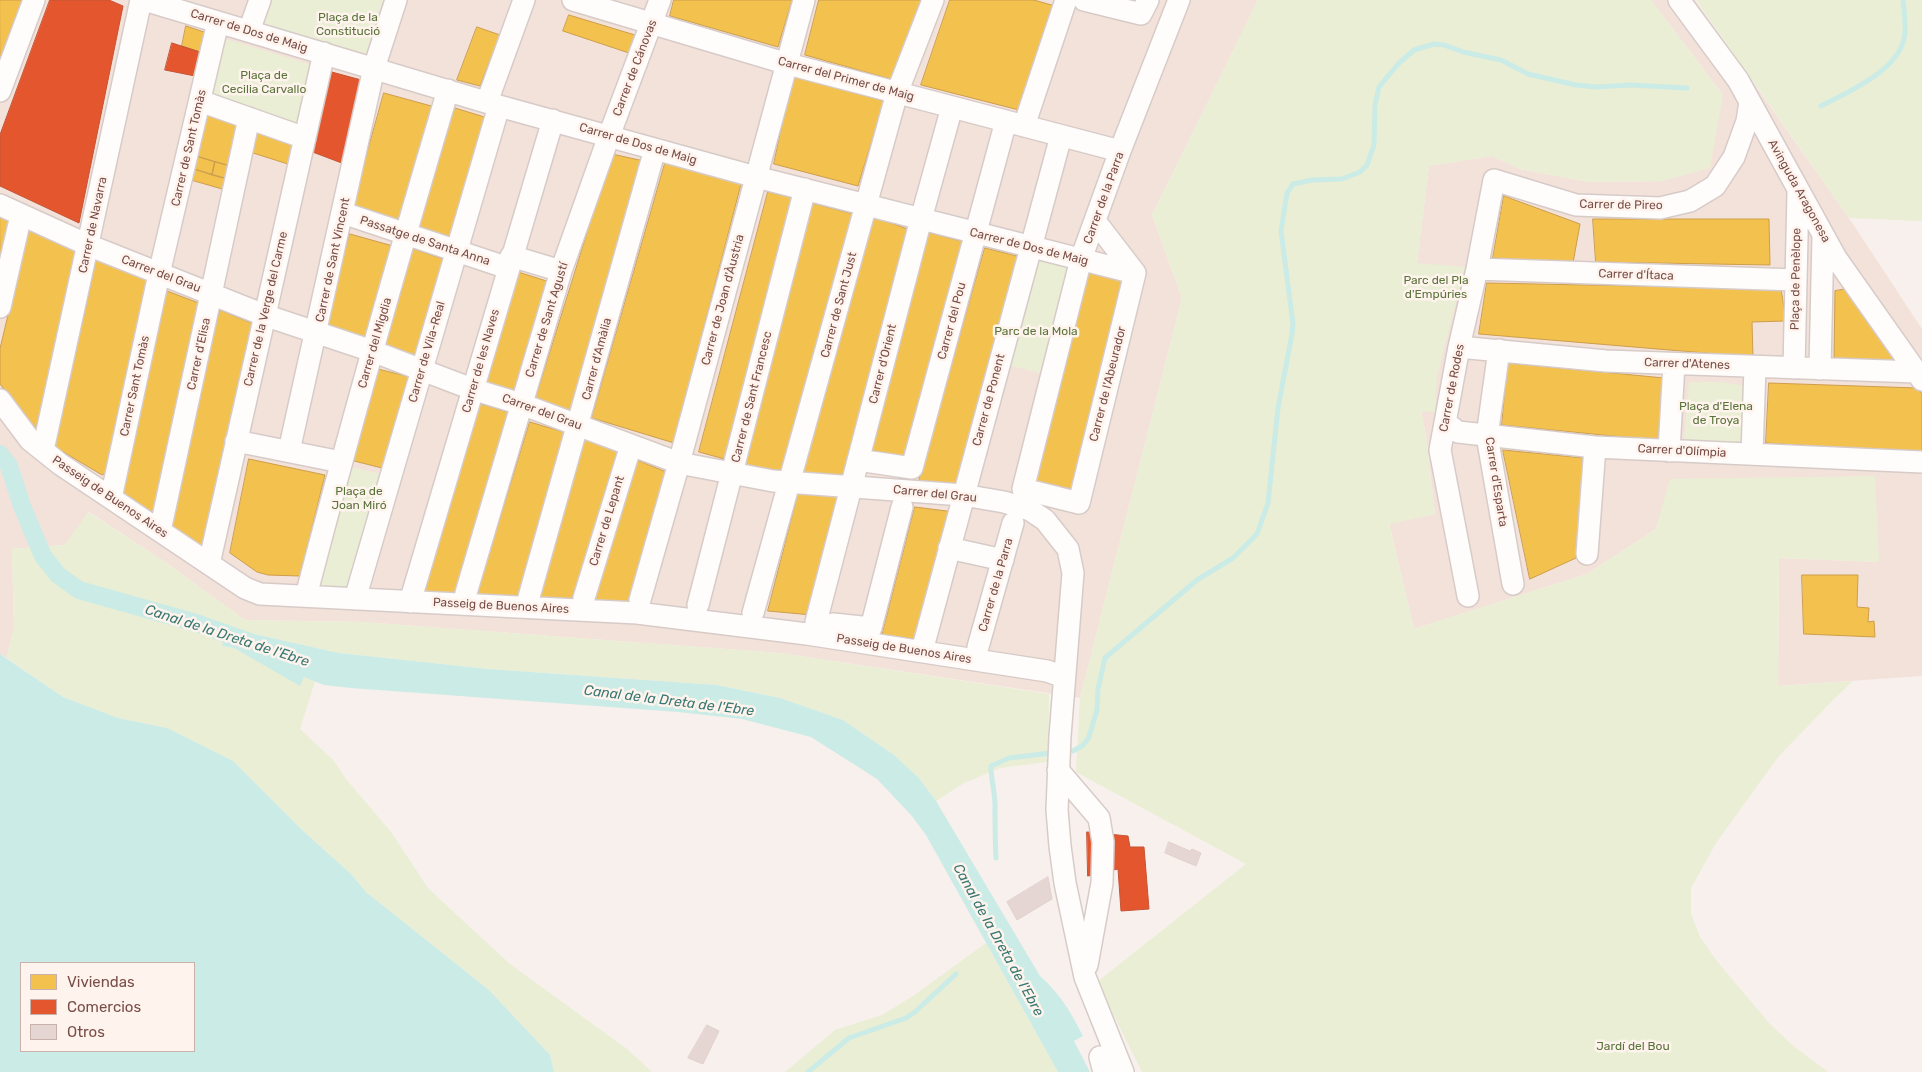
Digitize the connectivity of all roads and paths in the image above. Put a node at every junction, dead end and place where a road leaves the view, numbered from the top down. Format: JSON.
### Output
{"nodes":[{"id":1,"x":34,"y":0,"type":"edge"},
{"id":2,"x":143,"y":0,"type":"edge"},
{"id":3,"x":260,"y":0,"type":"edge"},
{"id":4,"x":396,"y":0,"type":"edge"},
{"id":5,"x":524,"y":0,"type":"edge"},
{"id":6,"x":573,"y":0,"type":"edge"},
{"id":7,"x":660,"y":0,"type":"edge"},
{"id":8,"x":804,"y":0,"type":"edge"},
{"id":9,"x":933,"y":0,"type":"edge"},
{"id":10,"x":1066,"y":0,"type":"edge"},
{"id":11,"x":1084,"y":0,"type":"edge"},
{"id":12,"x":1179,"y":0,"type":"edge"},
{"id":13,"x":1679,"y":0,"type":"edge"},
{"id":14,"x":1144,"y":7,"type":"edge"},
{"id":15,"x":218,"y":22,"type":"junction"},
{"id":16,"x":651,"y":24,"type":"junction"},
{"id":17,"x":249,"y":31,"type":"junction"},
{"id":18,"x":324,"y":53,"type":"junction"},
{"id":19,"x":788,"y":64,"type":"junction"},
{"id":20,"x":374,"y":68,"type":"junction"},
{"id":21,"x":448,"y":90,"type":"junction"},
{"id":22,"x":0,"y":91,"type":"edge"},
{"id":23,"x":897,"y":93,"type":"junction"},
{"id":24,"x":200,"y":101,"type":"junction"},
{"id":25,"x":1750,"y":102,"type":"junction"},
{"id":26,"x":493,"y":104,"type":"junction"},
{"id":27,"x":952,"y":107,"type":"junction"},
{"id":28,"x":250,"y":118,"type":"junction"},
{"id":29,"x":553,"y":120,"type":"junction"},
{"id":30,"x":1015,"y":124,"type":"junction"},
{"id":31,"x":609,"y":136,"type":"junction"},
{"id":32,"x":1061,"y":136,"type":"junction"},
{"id":33,"x":305,"y":138,"type":"junction"},
{"id":34,"x":655,"y":148,"type":"junction"},
{"id":35,"x":1120,"y":151,"type":"junction"},
{"id":36,"x":756,"y":177,"type":"junction"},
{"id":37,"x":1494,"y":180,"type":"joint"},
{"id":38,"x":805,"y":190,"type":"junction"},
{"id":39,"x":1798,"y":190,"type":"junction"},
{"id":40,"x":0,"y":205,"type":"edge"},
{"id":41,"x":866,"y":205,"type":"junction"},
{"id":42,"x":343,"y":213,"type":"junction"},
{"id":43,"x":21,"y":215,"type":"junction"},
{"id":44,"x":921,"y":220,"type":"junction"},
{"id":45,"x":1095,"y":221,"type":"junction"},
{"id":46,"x":405,"y":234,"type":"junction"},
{"id":47,"x":976,"y":234,"type":"junction"},
{"id":48,"x":1823,"y":236,"type":"junction"},
{"id":49,"x":88,"y":246,"type":"junction"},
{"id":50,"x":1032,"y":247,"type":"junction"},
{"id":51,"x":456,"y":250,"type":"junction"},
{"id":52,"x":1081,"y":259,"type":"junction"},
{"id":53,"x":510,"y":262,"type":"junction"},
{"id":54,"x":1477,"y":269,"type":"junction"},
{"id":55,"x":561,"y":271,"type":"junction"},
{"id":56,"x":1136,"y":273,"type":"junction"},
{"id":57,"x":160,"y":274,"type":"junction"},
{"id":58,"x":1796,"y":280,"type":"junction"},
{"id":59,"x":212,"y":294,"type":"junction"},
{"id":60,"x":0,"y":307,"type":"edge"},
{"id":61,"x":264,"y":315,"type":"junction"},
{"id":62,"x":317,"y":332,"type":"junction"},
{"id":63,"x":1459,"y":347,"type":"junction"},
{"id":64,"x":1499,"y":350,"type":"junction"},
{"id":65,"x":372,"y":351,"type":"junction"},
{"id":66,"x":1674,"y":364,"type":"junction"},
{"id":67,"x":1755,"y":367,"type":"junction"},
{"id":68,"x":1794,"y":368,"type":"junction"},
{"id":69,"x":1820,"y":369,"type":"junction"},
{"id":70,"x":423,"y":370,"type":"junction"},
{"id":71,"x":1919,"y":376,"type":"edge"},
{"id":72,"x":472,"y":388,"type":"junction"},
{"id":73,"x":0,"y":400,"type":"edge"},
{"id":74,"x":521,"y":404,"type":"junction"},
{"id":75,"x":1445,"y":422,"type":"junction"},
{"id":76,"x":578,"y":425,"type":"junction"},
{"id":77,"x":1487,"y":436,"type":"junction"},
{"id":78,"x":236,"y":441,"type":"junction"},
{"id":79,"x":631,"y":445,"type":"junction"},
{"id":80,"x":1595,"y":447,"type":"junction"},
{"id":81,"x":43,"y":450,"type":"junction"},
{"id":82,"x":1669,"y":450,"type":"junction"},
{"id":83,"x":289,"y":451,"type":"junction"},
{"id":84,"x":1752,"y":454,"type":"junction"},
{"id":85,"x":858,"y":460,"type":"junction"},
{"id":86,"x":341,"y":462,"type":"junction"},
{"id":87,"x":1922,"y":462,"type":"edge"},
{"id":88,"x":679,"y":463,"type":"junction"},
{"id":89,"x":733,"y":473,"type":"junction"},
{"id":90,"x":790,"y":482,"type":"junction"},
{"id":91,"x":852,"y":487,"type":"junction"},
{"id":92,"x":1023,"y":489,"type":"joint"},
{"id":93,"x":963,"y":495,"type":"junction"},
{"id":94,"x":111,"y":498,"type":"junction"},
{"id":95,"x":902,"y":507,"type":"dead end"},
{"id":96,"x":1013,"y":523,"type":"dead end"},
{"id":97,"x":160,"y":531,"type":"junction"},
{"id":98,"x":949,"y":548,"type":"junction"},
{"id":99,"x":1587,"y":554,"type":"dead end"},
{"id":100,"x":1003,"y":560,"type":"junction"},
{"id":101,"x":209,"y":564,"type":"junction"},
{"id":102,"x":1513,"y":584,"type":"dead end"},
{"id":103,"x":466,"y":593,"type":"dead end"},
{"id":104,"x":306,"y":596,"type":"junction"},
{"id":105,"x":1468,"y":596,"type":"dead end"},
{"id":106,"x":529,"y":597,"type":"dead end"},
{"id":107,"x":355,"y":598,"type":"junction"},
{"id":108,"x":584,"y":598,"type":"dead end"},
{"id":109,"x":640,"y":600,"type":"dead end"},
{"id":110,"x":410,"y":602,"type":"junction"},
{"id":111,"x":698,"y":605,"type":"dead end"},
{"id":112,"x":753,"y":613,"type":"dead end"},
{"id":113,"x":818,"y":629,"type":"junction"},
{"id":114,"x":978,"y":647,"type":"dead end"},
{"id":115,"x":922,"y":651,"type":"junction"},
{"id":116,"x":1064,"y":677,"type":"junction"},
{"id":117,"x":1058,"y":770,"type":"junction"},
{"id":118,"x":1086,"y":977,"type":"junction"},
{"id":119,"x":1124,"y":1072,"type":"edge"}],
"edges":[{"from":1,"to":22,"type":"street"},
{"from":2,"to":15,"type":"street","name":"Carrer de Dos de Maig"},
{"from":2,"to":49,"type":"street","name":"Carrer de Navarra"},
{"from":3,"to":17,"type":"street"},
{"from":4,"to":20,"type":"street","name":"Carrer de Sant Vincent"},
{"from":5,"to":26,"type":"street","name":"Carrer de Vila-Real"},
{"from":6,"to":16,"type":"street","name":"Carrer del Primer de Maig"},
{"from":7,"to":16,"type":"street","name":"Carrer de Cánovas"},
{"from":8,"to":19,"type":"street","name":"Carrer de Joan d'Àustria"},
{"from":9,"to":23,"type":"street","name":"Carrer de Sant Just"},
{"from":10,"to":30,"type":"street","name":"Carrer del Pou"},
{"from":11,"to":14,"type":"street"},
{"from":12,"to":35,"type":"street","name":"Carrer de la Parra"},
{"from":13,"to":25,"type":"street","name":"Avinguda Aragonesa"},
{"from":15,"to":17,"type":"street","name":"Carrer de Dos de Maig"},
{"from":15,"to":24,"type":"street","name":"Carrer de Sant Tomàs"},
{"from":16,"to":19,"type":"street","name":"Carrer del Primer de Maig"},
{"from":16,"to":31,"type":"street","name":"Carrer de Cánovas"},
{"from":17,"to":18,"type":"street","name":"Carrer de Dos de Maig"},
{"from":18,"to":20,"type":"street","name":"Carrer de Dos de Maig"},
{"from":18,"to":33,"type":"street","name":"Carrer de la Verge del Carme"},
{"from":19,"to":23,"type":"street","name":"Carrer del Primer de Maig"},
{"from":19,"to":36,"type":"street","name":"Carrer de Joan d'Àustria"},
{"from":20,"to":21,"type":"street","name":"Carrer de Dos de Maig"},
{"from":20,"to":42,"type":"street","name":"Carrer de Sant Vincent"},
{"from":21,"to":26,"type":"street","name":"Carrer de Dos de Maig"},
{"from":21,"to":46,"type":"street","name":"Carrer del Migdia"},
{"from":23,"to":27,"type":"street","name":"Carrer del Primer de Maig"},
{"from":23,"to":41,"type":"street","name":"Carrer de Sant Just"},
{"from":24,"to":28,"type":"street"},
{"from":24,"to":57,"type":"street","name":"Carrer de Sant Tomàs"},
{"from":25,"to":37,"type":"street","name":"Carrer de Pireo"},
{"from":25,"to":39,"type":"street","name":"Avinguda Aragonesa"},
{"from":26,"to":29,"type":"street","name":"Carrer de Dos de Maig"},
{"from":26,"to":51,"type":"street","name":"Carrer de Vila-Real"},
{"from":27,"to":30,"type":"street","name":"Carrer del Primer de Maig"},
{"from":27,"to":44,"type":"street","name":"Carrer d'Orient"},
{"from":28,"to":33,"type":"street"},
{"from":28,"to":59,"type":"street","name":"Carrer d'Elisa"},
{"from":29,"to":31,"type":"street","name":"Carrer de Dos de Maig"},
{"from":29,"to":53,"type":"street","name":"Carrer de les Naves"},
{"from":30,"to":32,"type":"street","name":"Carrer del Primer de Maig"},
{"from":30,"to":47,"type":"street","name":"Carrer del Pou"},
{"from":31,"to":34,"type":"street","name":"Carrer de Dos de Maig"},
{"from":31,"to":55,"type":"street","name":"Carrer de Sant Agustí"},
{"from":32,"to":35,"type":"street","name":"Carrer del Primer de Maig"},
{"from":32,"to":50,"type":"street","name":"Carrer de Ponent"},
{"from":33,"to":61,"type":"street","name":"Carrer de la Verge del Carme"},
{"from":34,"to":36,"type":"street","name":"Carrer de Dos de Maig"},
{"from":34,"to":76,"type":"street","name":"Carrer d'Amàlia"},
{"from":35,"to":45,"type":"street","name":"Carrer de la Parra"},
{"from":36,"to":38,"type":"street","name":"Carrer de Dos de Maig"},
{"from":36,"to":88,"type":"street","name":"Carrer de Joan d'Àustria"},
{"from":37,"to":54,"type":"street","name":"Carrer de Rodes"},
{"from":38,"to":41,"type":"street","name":"Carrer de Dos de Maig"},
{"from":38,"to":89,"type":"street","name":"Carrer de Sant Francesc"},
{"from":39,"to":48,"type":"street","name":"Avinguda Aragonesa"},
{"from":39,"to":58,"type":"street","name":"Plaça de Penèlope"},
{"from":40,"to":43,"type":"street","name":"Carrer del Grau"},
{"from":41,"to":44,"type":"street","name":"Carrer de Dos de Maig"},
{"from":41,"to":90,"type":"street","name":"Carrer de Sant Just"},
{"from":42,"to":46,"type":"street","name":"Passatge de Santa Anna"},
{"from":42,"to":62,"type":"street","name":"Carrer de Sant Vincent"},
{"from":43,"to":49,"type":"street","name":"Carrer del Grau"},
{"from":43,"to":60,"type":"street"},
{"from":44,"to":47,"type":"street","name":"Carrer de Dos de Maig"},
{"from":44,"to":85,"type":"street","name":"Carrer d'Orient"},
{"from":45,"to":52,"type":"street","name":"Carrer de la Parra"},
{"from":45,"to":56,"type":"street"},
{"from":46,"to":51,"type":"street","name":"Passatge de Santa Anna"},
{"from":46,"to":65,"type":"street","name":"Carrer del Migdia"},
{"from":47,"to":50,"type":"street","name":"Carrer de Dos de Maig"},
{"from":47,"to":85,"type":"street","name":"Carrer del Pou"},
{"from":48,"to":69,"type":"street","name":"Plaça de Penèlope"},
{"from":48,"to":71,"type":"street","name":"Avinguda Aragonesa"},
{"from":49,"to":57,"type":"street","name":"Carrer del Grau"},
{"from":49,"to":81,"type":"street","name":"Carrer de Navarra"},
{"from":50,"to":52,"type":"street","name":"Carrer de Dos de Maig"},
{"from":50,"to":93,"type":"street","name":"Carrer de Ponent"},
{"from":51,"to":53,"type":"street","name":"Passatge de Santa Anna"},
{"from":51,"to":70,"type":"street","name":"Carrer de Vila-Real"},
{"from":52,"to":56,"type":"street","name":"Carrer de Dos de Maig"},
{"from":52,"to":92,"type":"street","name":"Carrer de la Parra"},
{"from":53,"to":55,"type":"street","name":"Passatge de Santa Anna"},
{"from":53,"to":72,"type":"street","name":"Carrer de les Naves"},
{"from":54,"to":58,"type":"street","name":"Carrer d'Ítaca"},
{"from":54,"to":63,"type":"street","name":"Carrer de Rodes"},
{"from":55,"to":74,"type":"street","name":"Carrer de Sant Agustí"},
{"from":56,"to":92,"type":"street","name":"Carrer de l'Abeurador"},
{"from":57,"to":59,"type":"street","name":"Carrer del Grau"},
{"from":57,"to":94,"type":"street","name":"Carrer Sant Tomàs"},
{"from":58,"to":68,"type":"street","name":"Plaça de Penèlope"},
{"from":59,"to":61,"type":"street","name":"Carrer del Grau"},
{"from":59,"to":97,"type":"street","name":"Carrer d'Elisa"},
{"from":61,"to":62,"type":"street","name":"Carrer del Grau"},
{"from":61,"to":78,"type":"street","name":"Carrer de la Verge del Carme"},
{"from":62,"to":65,"type":"street","name":"Carrer del Grau"},
{"from":62,"to":83,"type":"street","name":"Carrer de Sant Vincent"},
{"from":63,"to":64,"type":"street","name":"Carrer d'Atenes"},
{"from":63,"to":75,"type":"street","name":"Carrer de Rodes"},
{"from":64,"to":66,"type":"street","name":"Carrer d'Atenes"},
{"from":64,"to":77,"type":"street","name":"Carrer d'Esparta"},
{"from":65,"to":70,"type":"street","name":"Carrer del Grau"},
{"from":65,"to":86,"type":"street","name":"Carrer del Migdia"},
{"from":66,"to":67,"type":"street","name":"Carrer d'Atenes"},
{"from":66,"to":82,"type":"street"},
{"from":67,"to":68,"type":"street","name":"Carrer d'Atenes"},
{"from":67,"to":84,"type":"street"},
{"from":68,"to":69,"type":"street","name":"Carrer d'Atenes"},
{"from":69,"to":71,"type":"street","name":"Carrer d'Atenes"},
{"from":70,"to":72,"type":"street","name":"Carrer del Grau"},
{"from":70,"to":107,"type":"street","name":"Carrer de Vila-Real"},
{"from":72,"to":74,"type":"street","name":"Carrer del Grau"},
{"from":72,"to":110,"type":"street","name":"Carrer de les Naves"},
{"from":73,"to":81,"type":"street","name":"Passeig de Buenos Aires"},
{"from":74,"to":76,"type":"street","name":"Carrer del Grau"},
{"from":74,"to":103,"type":"street","name":"Carrer de Sant Agustí"},
{"from":75,"to":77,"type":"street","name":"Carrer d'Olímpia"},
{"from":75,"to":105,"type":"street","name":"Carrer de Rodes"},
{"from":76,"to":79,"type":"street","name":"Carrer del Grau"},
{"from":76,"to":106,"type":"street","name":"Carrer d'Amàlia"},
{"from":77,"to":80,"type":"street","name":"Carrer d'Olímpia"},
{"from":77,"to":102,"type":"street","name":"Carrer d'Esparta"},
{"from":78,"to":83,"type":"street"},
{"from":78,"to":101,"type":"street","name":"Carrer de la Verge del Carme"},
{"from":79,"to":88,"type":"street","name":"Carrer del Grau"},
{"from":79,"to":108,"type":"street","name":"Carrer de Lepant"},
{"from":80,"to":82,"type":"street","name":"Carrer d'Olímpia"},
{"from":80,"to":99,"type":"street"},
{"from":81,"to":94,"type":"street","name":"Passeig de Buenos Aires"},
{"from":82,"to":84,"type":"street","name":"Carrer d'Olímpia"},
{"from":83,"to":86,"type":"street"},
{"from":84,"to":87,"type":"street","name":"Carrer d'Olímpia"},
{"from":85,"to":91,"type":"street","name":"Carrer d'Orient"},
{"from":86,"to":104,"type":"street","name":"Carrer del Migdia"},
{"from":88,"to":89,"type":"street","name":"Carrer del Grau"},
{"from":88,"to":109,"type":"street","name":"Carrer de Joan d'Àustria"},
{"from":89,"to":90,"type":"street","name":"Carrer del Grau"},
{"from":89,"to":111,"type":"street","name":"Carrer de Sant Francesc"},
{"from":90,"to":91,"type":"street","name":"Carrer del Grau"},
{"from":90,"to":112,"type":"street","name":"Carrer de Sant Just"},
{"from":91,"to":93,"type":"street","name":"Carrer del Grau"},
{"from":91,"to":113,"type":"street","name":"Carrer d'Orient"},
{"from":93,"to":98,"type":"street","name":"Carrer de Ponent"},
{"from":93,"to":116,"type":"street","name":"Carrer del Grau"},
{"from":94,"to":97,"type":"street","name":"Passeig de Buenos Aires"},
{"from":95,"to":113,"type":"street"},
{"from":96,"to":100,"type":"street","name":"Carrer de la Parra"},
{"from":97,"to":101,"type":"street","name":"Passeig de Buenos Aires"},
{"from":98,"to":100,"type":"street"},
{"from":98,"to":115,"type":"street","name":"Carrer de Ponent"},
{"from":100,"to":114,"type":"street","name":"Carrer de la Parra"},
{"from":101,"to":104,"type":"street","name":"Passeig de Buenos Aires"},
{"from":104,"to":107,"type":"street","name":"Passeig de Buenos Aires"},
{"from":107,"to":110,"type":"street","name":"Passeig de Buenos Aires"},
{"from":110,"to":113,"type":"street","name":"Passeig de Buenos Aires"},
{"from":113,"to":115,"type":"street","name":"Passeig de Buenos Aires"},
{"from":115,"to":116,"type":"street","name":"Passeig de Buenos Aires"},
{"from":116,"to":117,"type":"street","name":"Carrer del Grau"},
{"from":117,"to":118,"type":"street","name":"Carrer del Grau"},
{"from":117,"to":118,"type":"street"},
{"from":118,"to":119,"type":"street","name":"Carrer del Grau"}]}
